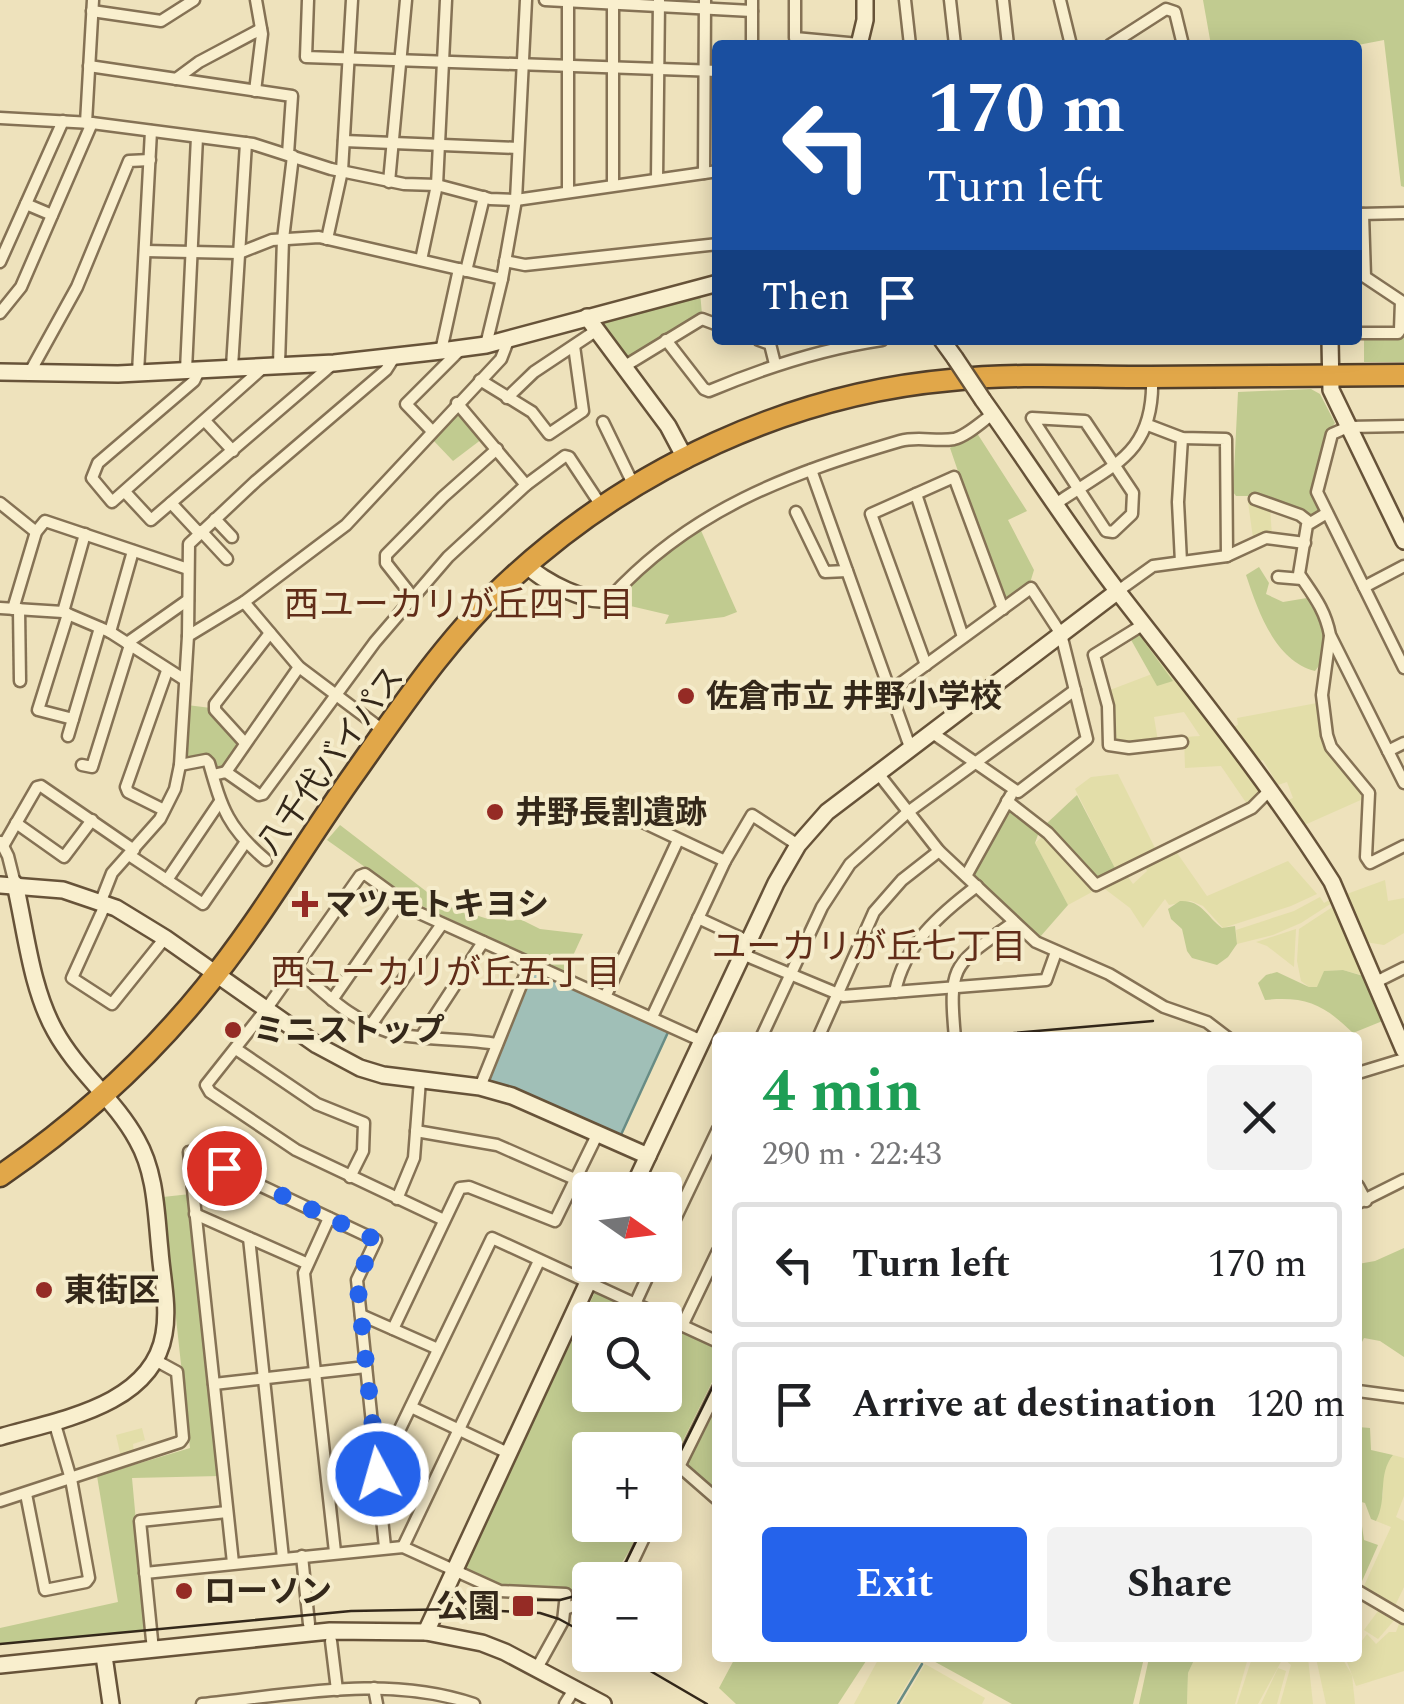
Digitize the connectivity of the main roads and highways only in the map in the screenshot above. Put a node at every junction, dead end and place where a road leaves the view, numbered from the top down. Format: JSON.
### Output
{"nodes":[{"id":1,"x":1404,"y":375,"type":"edge"},
{"id":2,"x":0,"y":1176,"type":"edge"}],
"edges":[{"from":1,"to":2,"type":"highway","name":"八千代バイパス"}]}
